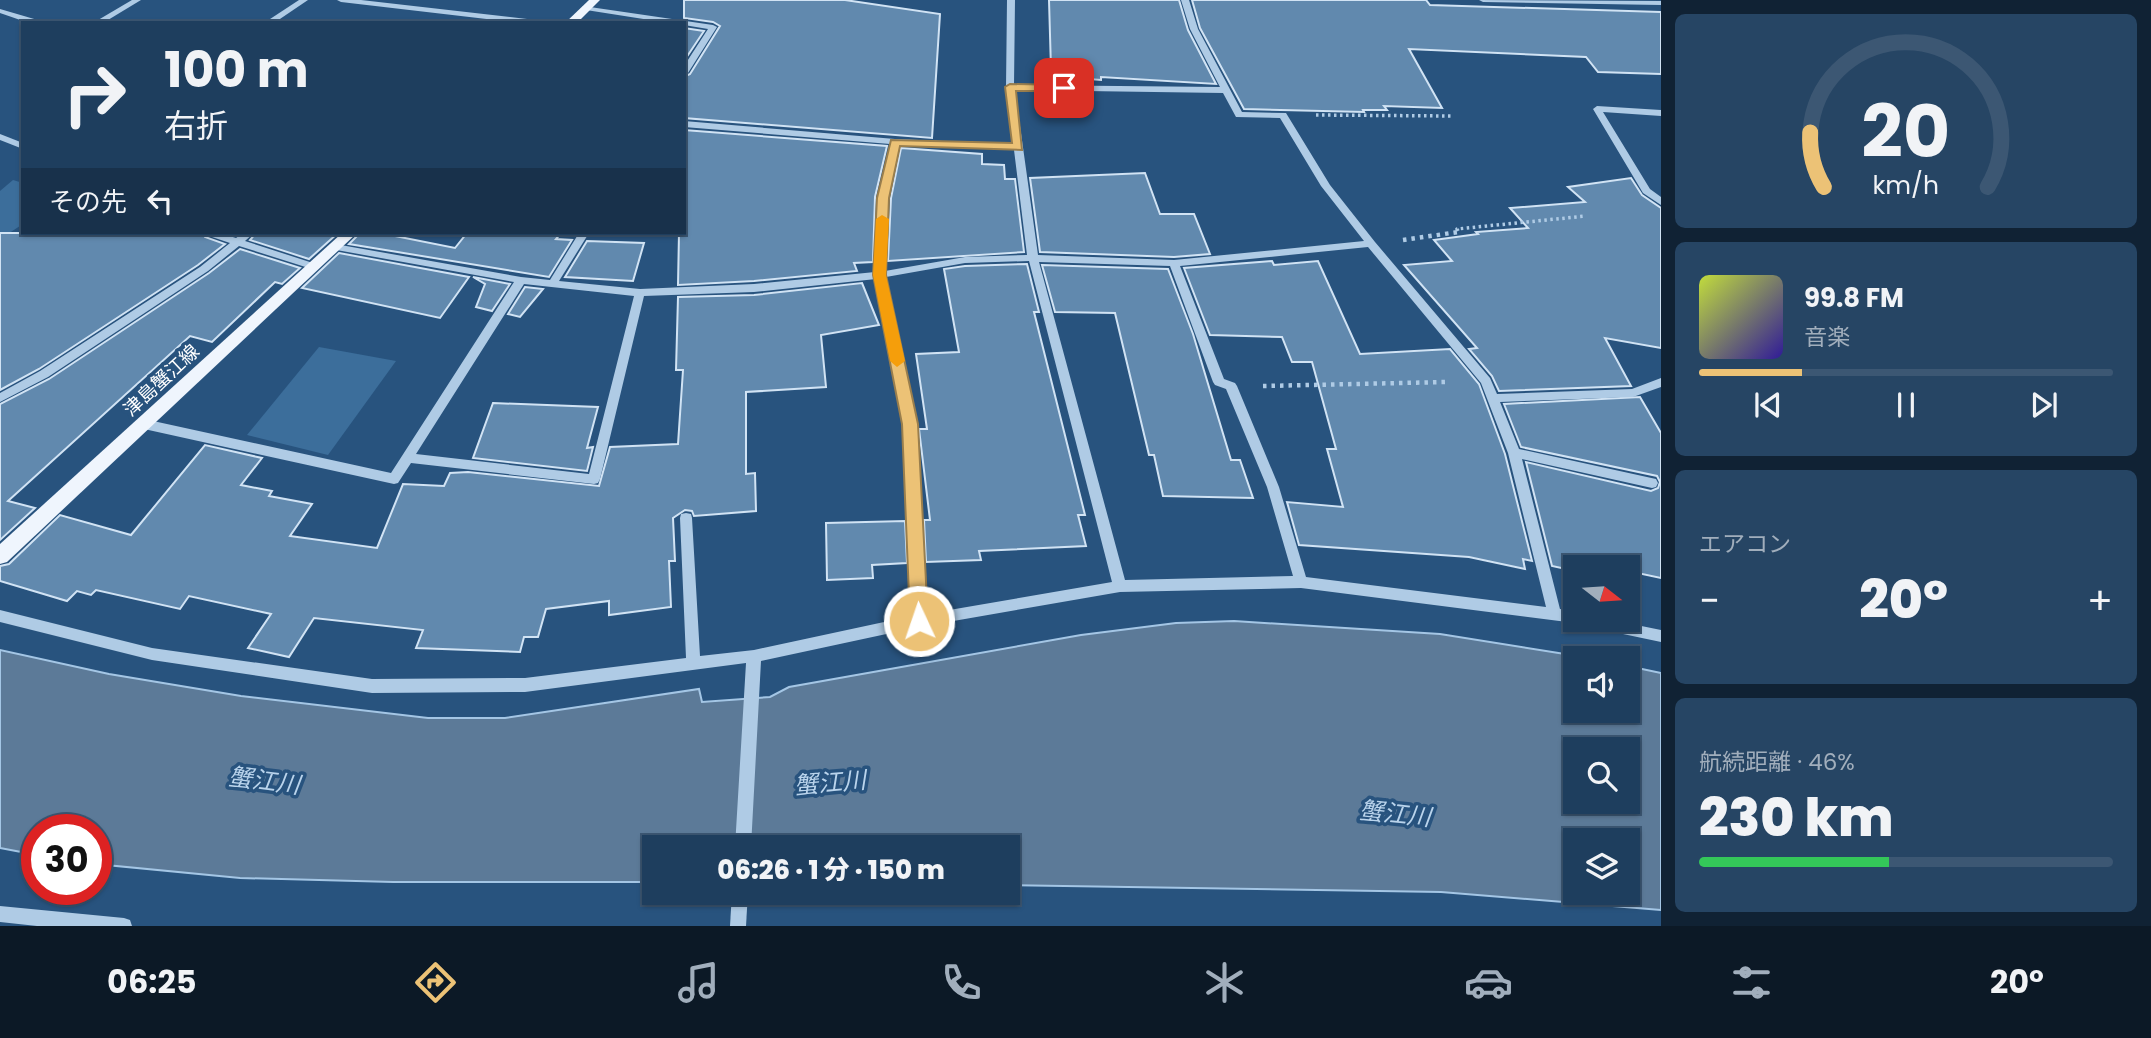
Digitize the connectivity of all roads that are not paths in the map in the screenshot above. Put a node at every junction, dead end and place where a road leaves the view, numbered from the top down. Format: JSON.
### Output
{"nodes":[{"id":1,"x":137,"y":0,"type":"edge"},
{"id":2,"x":303,"y":0,"type":"edge"},
{"id":3,"x":341,"y":0,"type":"edge"},
{"id":4,"x":1011,"y":0,"type":"edge"},
{"id":5,"x":1185,"y":0,"type":"edge"},
{"id":6,"x":1483,"y":0,"type":"edge"},
{"id":7,"x":1661,"y":3,"type":"edge"},
{"id":8,"x":590,"y":4,"type":"edge"},
{"id":9,"x":0,"y":11,"type":"edge"},
{"id":10,"x":32,"y":21,"type":"edge"},
{"id":11,"x":100,"y":21,"type":"edge"},
{"id":12,"x":271,"y":21,"type":"edge"},
{"id":13,"x":526,"y":21,"type":"edge"},
{"id":14,"x":572,"y":21,"type":"edge"},
{"id":15,"x":681,"y":21,"type":"edge"},
{"id":16,"x":686,"y":22,"type":"edge"},
{"id":17,"x":686,"y":70,"type":"edge"},
{"id":18,"x":1010,"y":87,"type":"junction"},
{"id":19,"x":1226,"y":90,"type":"junction"},
{"id":20,"x":1661,"y":113,"type":"edge"},
{"id":21,"x":686,"y":124,"type":"edge"},
{"id":22,"x":0,"y":137,"type":"edge"},
{"id":23,"x":895,"y":142,"type":"junction"},
{"id":24,"x":21,"y":145,"type":"edge"},
{"id":25,"x":1018,"y":147,"type":"junction"},
{"id":26,"x":1661,"y":202,"type":"edge"},
{"id":27,"x":216,"y":235,"type":"edge"},
{"id":28,"x":247,"y":235,"type":"edge"},
{"id":29,"x":348,"y":235,"type":"edge"},
{"id":30,"x":583,"y":235,"type":"edge"},
{"id":31,"x":239,"y":242,"type":"junction"},
{"id":32,"x":1371,"y":244,"type":"junction"},
{"id":33,"x":335,"y":247,"type":"junction"},
{"id":34,"x":1033,"y":258,"type":"junction"},
{"id":35,"x":1174,"y":263,"type":"junction"},
{"id":36,"x":315,"y":267,"type":"junction"},
{"id":37,"x":880,"y":275,"type":"junction"},
{"id":38,"x":521,"y":281,"type":"junction"},
{"id":39,"x":552,"y":284,"type":"junction"},
{"id":40,"x":640,"y":293,"type":"junction"},
{"id":41,"x":1661,"y":382,"type":"edge"},
{"id":42,"x":0,"y":398,"type":"edge"},
{"id":43,"x":1493,"y":398,"type":"junction"},
{"id":44,"x":144,"y":424,"type":"junction"},
{"id":45,"x":1514,"y":453,"type":"junction"},
{"id":46,"x":407,"y":458,"type":"junction"},
{"id":47,"x":1652,"y":483,"type":"dead end"},
{"id":48,"x":686,"y":518,"type":"dead end"},
{"id":49,"x":0,"y":556,"type":"edge"},
{"id":50,"x":1301,"y":582,"type":"junction"},
{"id":51,"x":1119,"y":586,"type":"junction"},
{"id":52,"x":1554,"y":613,"type":"junction"},
{"id":53,"x":1563,"y":615,"type":"edge"},
{"id":54,"x":0,"y":617,"type":"edge"},
{"id":55,"x":919,"y":621,"type":"junction"},
{"id":56,"x":1640,"y":632,"type":"edge"},
{"id":57,"x":1661,"y":636,"type":"edge"},
{"id":58,"x":754,"y":656,"type":"junction"},
{"id":59,"x":693,"y":664,"type":"junction"},
{"id":60,"x":752,"y":674,"type":"joint"},
{"id":61,"x":744,"y":835,"type":"edge"},
{"id":62,"x":739,"y":905,"type":"edge"},
{"id":63,"x":0,"y":915,"type":"edge"},
{"id":64,"x":124,"y":926,"type":"edge"},
{"id":65,"x":738,"y":926,"type":"edge"}],
"edges":[{"from":1,"to":11,"type":"street"},
{"from":2,"to":12,"type":"street"},
{"from":3,"to":13,"type":"street"},
{"from":4,"to":18,"type":"street"},
{"from":5,"to":19,"type":"street"},
{"from":6,"to":7,"type":"street"},
{"from":8,"to":14,"type":"main road"},
{"from":8,"to":15,"type":"street"},
{"from":9,"to":10,"type":"street"},
{"from":16,"to":17,"type":"street"},
{"from":18,"to":19,"type":"street"},
{"from":18,"to":25,"type":"street"},
{"from":19,"to":32,"type":"street"},
{"from":20,"to":26,"type":"street"},
{"from":21,"to":23,"type":"street"},
{"from":22,"to":24,"type":"street"},
{"from":23,"to":25,"type":"street"},
{"from":23,"to":37,"type":"street"},
{"from":25,"to":34,"type":"street"},
{"from":27,"to":31,"type":"street"},
{"from":28,"to":31,"type":"street"},
{"from":29,"to":33,"type":"main road","name":"津島蟹江線"},
{"from":30,"to":39,"type":"street"},
{"from":31,"to":36,"type":"street"},
{"from":31,"to":42,"type":"street"},
{"from":32,"to":35,"type":"street"},
{"from":32,"to":43,"type":"street"},
{"from":33,"to":36,"type":"main road","name":"津島蟹江線"},
{"from":33,"to":38,"type":"street"},
{"from":34,"to":35,"type":"street"},
{"from":34,"to":37,"type":"street"},
{"from":34,"to":51,"type":"street"},
{"from":35,"to":50,"type":"street"},
{"from":36,"to":44,"type":"main road","name":"津島蟹江線"},
{"from":37,"to":40,"type":"street"},
{"from":37,"to":55,"type":"street"},
{"from":38,"to":39,"type":"street"},
{"from":38,"to":46,"type":"street"},
{"from":39,"to":40,"type":"street"},
{"from":40,"to":46,"type":"street"},
{"from":41,"to":43,"type":"street"},
{"from":43,"to":45,"type":"street"},
{"from":44,"to":46,"type":"street"},
{"from":44,"to":49,"type":"main road","name":"津島蟹江線"},
{"from":45,"to":47,"type":"street"},
{"from":45,"to":52,"type":"street"},
{"from":48,"to":59,"type":"street"},
{"from":50,"to":51,"type":"street"},
{"from":50,"to":52,"type":"street"},
{"from":51,"to":55,"type":"street"},
{"from":52,"to":53,"type":"street"},
{"from":54,"to":59,"type":"street"},
{"from":55,"to":58,"type":"street"},
{"from":56,"to":57,"type":"street"},
{"from":58,"to":59,"type":"street"},
{"from":58,"to":60,"type":"street"},
{"from":60,"to":61,"type":"street"},
{"from":62,"to":65,"type":"street"},
{"from":63,"to":64,"type":"street"}]}
